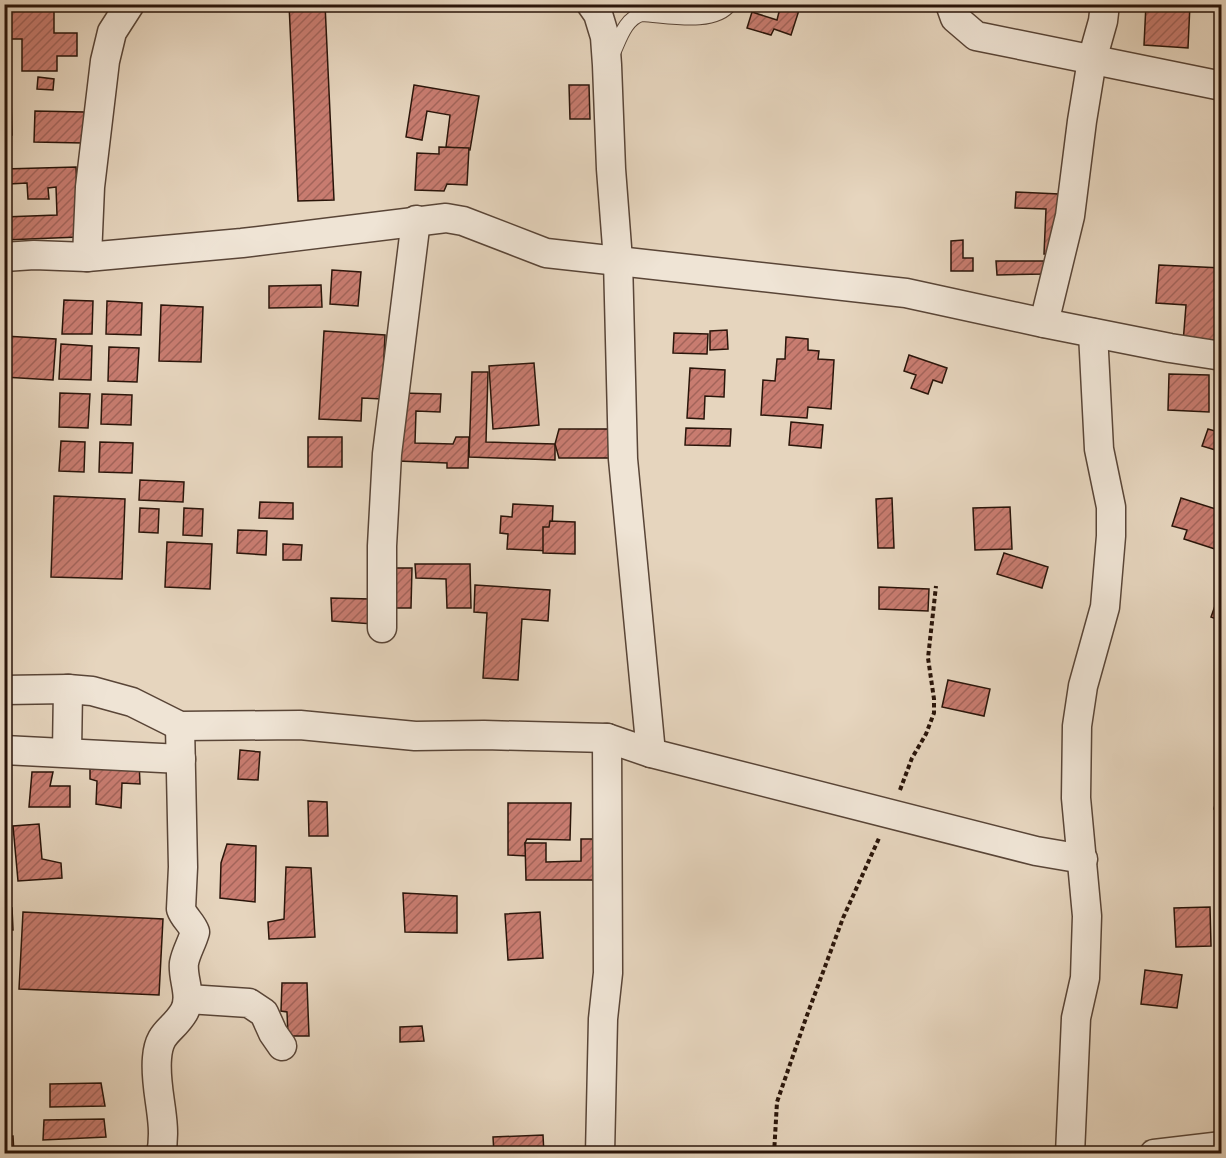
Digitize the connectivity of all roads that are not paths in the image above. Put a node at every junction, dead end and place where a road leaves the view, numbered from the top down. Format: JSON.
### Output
{"nodes":[{"id":1,"x":129,"y":4,"type":"edge"},
{"id":2,"x":591,"y":4,"type":"edge"},
{"id":3,"x":730,"y":4,"type":"edge"},
{"id":4,"x":950,"y":4,"type":"edge"},
{"id":5,"x":1105,"y":4,"type":"edge"},
{"id":6,"x":1092,"y":60,"type":"junction"},
{"id":7,"x":607,"y":65,"type":"junction"},
{"id":8,"x":1221,"y":86,"type":"edge"},
{"id":9,"x":416,"y":220,"type":"junction"},
{"id":10,"x":87,"y":257,"type":"junction"},
{"id":11,"x":4,"y":258,"type":"edge"},
{"id":12,"x":618,"y":260,"type":"junction"},
{"id":13,"x":1044,"y":323,"type":"junction"},
{"id":14,"x":1093,"y":333,"type":"junction"},
{"id":15,"x":1221,"y":356,"type":"edge"},
{"id":16,"x":382,"y":628,"type":"dead end"},
{"id":17,"x":68,"y":689,"type":"junction"},
{"id":18,"x":4,"y":690,"type":"edge"},
{"id":19,"x":180,"y":726,"type":"junction"},
{"id":20,"x":607,"y":738,"type":"junction"},
{"id":21,"x":4,"y":750,"type":"edge"},
{"id":22,"x":67,"y":752,"type":"junction"},
{"id":23,"x":651,"y":753,"type":"junction"},
{"id":24,"x":181,"y":759,"type":"junction"},
{"id":25,"x":1083,"y":859,"type":"junction"},
{"id":26,"x":188,"y":999,"type":"junction"},
{"id":27,"x":282,"y":1046,"type":"dead end"},
{"id":28,"x":1221,"y":1146,"type":"edge"},
{"id":29,"x":161,"y":1154,"type":"edge"},
{"id":30,"x":600,"y":1154,"type":"edge"},
{"id":31,"x":1070,"y":1154,"type":"edge"},
{"id":32,"x":1154,"y":1154,"type":"edge"}],
"edges":[{"from":1,"to":10,"type":"street"},
{"from":2,"to":7,"type":"street"},
{"from":3,"to":7,"type":"lane"},
{"from":4,"to":6,"type":"street"},
{"from":5,"to":6,"type":"street"},
{"from":6,"to":8,"type":"street"},
{"from":6,"to":13,"type":"street"},
{"from":7,"to":12,"type":"street"},
{"from":9,"to":10,"type":"street"},
{"from":9,"to":12,"type":"street"},
{"from":9,"to":16,"type":"street"},
{"from":10,"to":11,"type":"street"},
{"from":12,"to":13,"type":"street"},
{"from":12,"to":23,"type":"street"},
{"from":13,"to":14,"type":"street"},
{"from":14,"to":15,"type":"street"},
{"from":14,"to":25,"type":"street"},
{"from":17,"to":18,"type":"street"},
{"from":17,"to":19,"type":"street"},
{"from":17,"to":22,"type":"street"},
{"from":19,"to":20,"type":"street"},
{"from":19,"to":24,"type":"street"},
{"from":20,"to":23,"type":"street"},
{"from":20,"to":30,"type":"street"},
{"from":21,"to":22,"type":"street"},
{"from":22,"to":24,"type":"street"},
{"from":23,"to":25,"type":"street"},
{"from":24,"to":26,"type":"street"},
{"from":25,"to":31,"type":"street"},
{"from":26,"to":27,"type":"street"},
{"from":26,"to":29,"type":"street"},
{"from":28,"to":32,"type":"street"}]}
